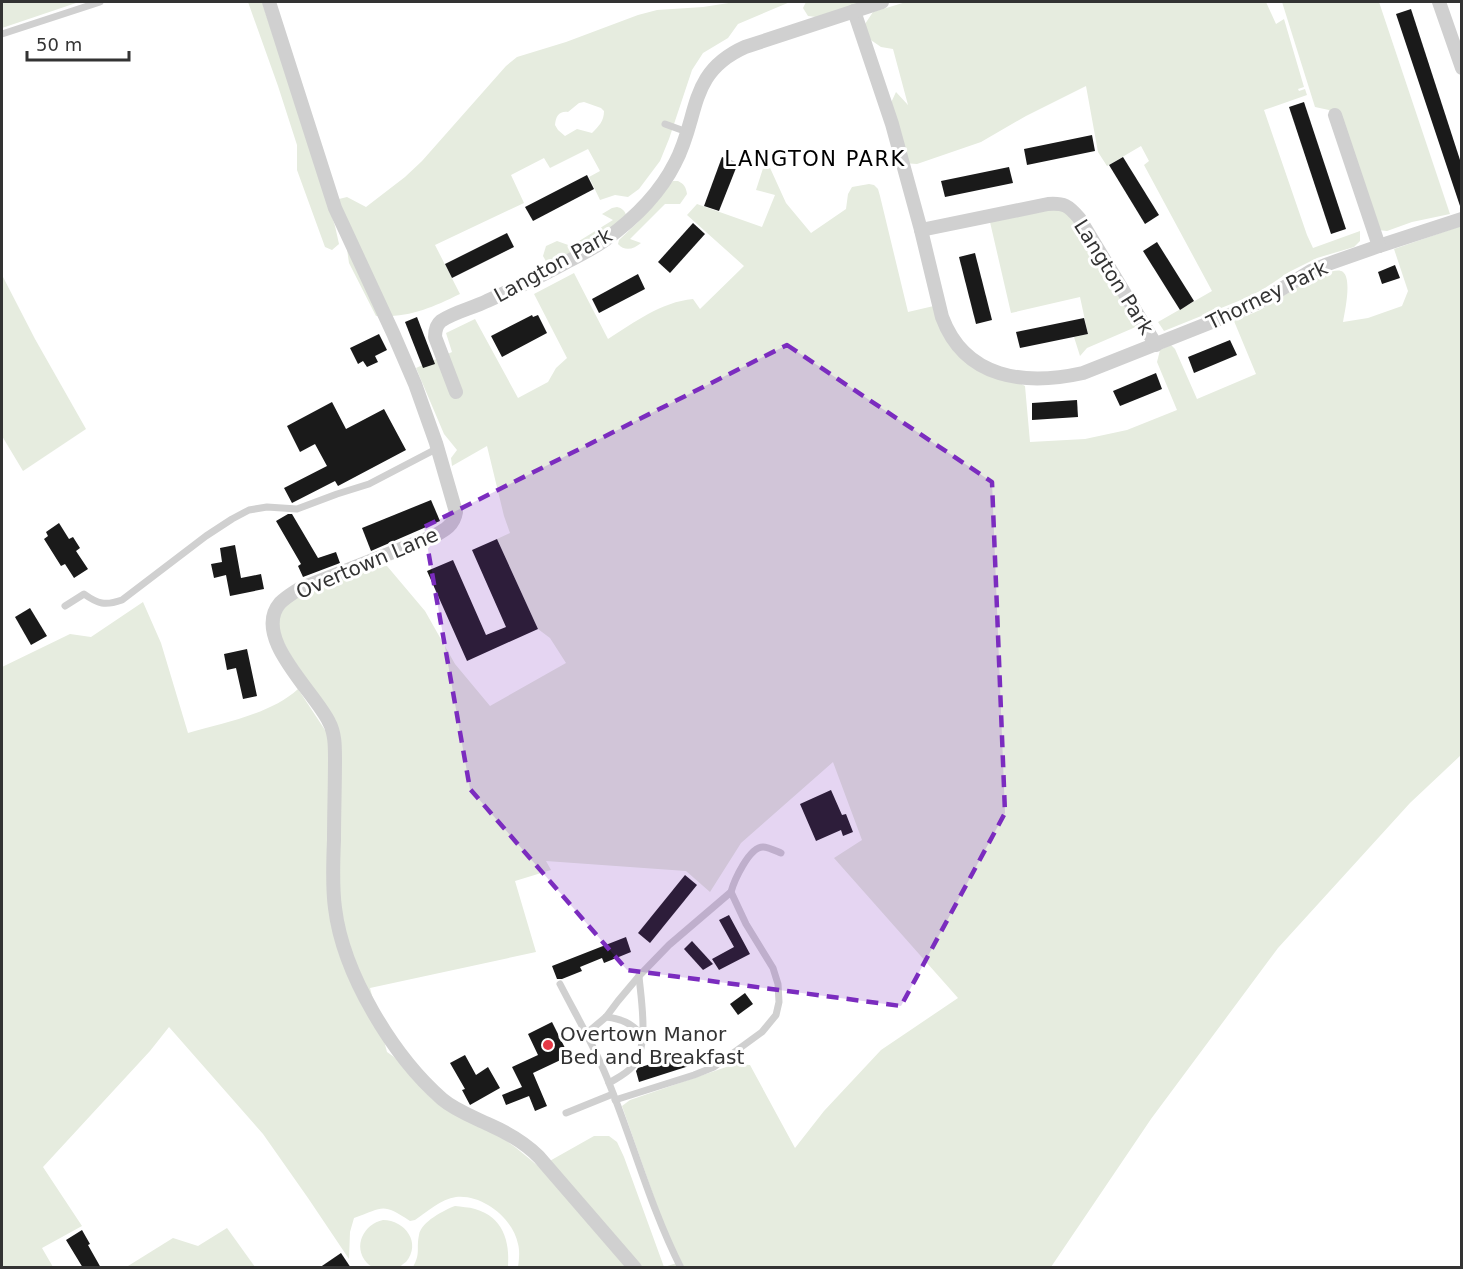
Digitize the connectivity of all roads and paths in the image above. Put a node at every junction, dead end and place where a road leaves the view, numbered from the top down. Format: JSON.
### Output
{"nodes":[{"id":1,"x":100,"y":2,"type":"edge"},
{"id":2,"x":269,"y":2,"type":"edge"},
{"id":3,"x":882,"y":2,"type":"edge"},
{"id":4,"x":1439,"y":2,"type":"edge"},
{"id":5,"x":849,"y":8,"type":"edge"},
{"id":6,"x":2,"y":34,"type":"edge"},
{"id":7,"x":1459,"y":53,"type":"edge"},
{"id":8,"x":1461,"y":68,"type":"edge"},
{"id":9,"x":1335,"y":115,"type":"dead end"},
{"id":10,"x":665,"y":124,"type":"dead end"},
{"id":11,"x":687,"y":132,"type":"junction"},
{"id":12,"x":1461,"y":219,"type":"edge"},
{"id":13,"x":921,"y":230,"type":"junction"},
{"id":14,"x":1379,"y":246,"type":"junction"},
{"id":15,"x":1156,"y":345,"type":"junction"},
{"id":16,"x":456,"y":392,"type":"dead end"},
{"id":17,"x":438,"y":448,"type":"junction"},
{"id":18,"x":65,"y":606,"type":"dead end"},
{"id":19,"x":781,"y":853,"type":"dead end"},
{"id":20,"x":731,"y":892,"type":"junction"},
{"id":21,"x":639,"y":976,"type":"junction"},
{"id":22,"x":560,"y":984,"type":"dead end"},
{"id":23,"x":606,"y":1017,"type":"junction"},
{"id":24,"x":587,"y":1033,"type":"junction"},
{"id":25,"x":642,"y":1035,"type":"junction"},
{"id":26,"x":609,"y":1083,"type":"junction"},
{"id":27,"x":614,"y":1097,"type":"junction"},
{"id":28,"x":566,"y":1113,"type":"dead end"},
{"id":29,"x":635,"y":1268,"type":"edge"},
{"id":30,"x":681,"y":1268,"type":"edge"}],
"edges":[{"from":1,"to":6,"type":"lane"},
{"from":2,"to":17,"type":"street","name":"Overtown Lane"},
{"from":3,"to":5,"type":"street","name":"Langton Park"},
{"from":4,"to":7,"type":"street"},
{"from":5,"to":11,"type":"street","name":"Langton Park"},
{"from":5,"to":13,"type":"street","name":"Langton Park"},
{"from":7,"to":8,"type":"street"},
{"from":9,"to":14,"type":"street"},
{"from":10,"to":11,"type":"lane"},
{"from":11,"to":16,"type":"street","name":"Langton Park"},
{"from":12,"to":14,"type":"street","name":"Thorney Park"},
{"from":13,"to":15,"type":"street","name":"Langton Park"},
{"from":13,"to":15,"type":"street","name":"Langton Park"},
{"from":14,"to":15,"type":"street","name":"Thorney Park"},
{"from":17,"to":18,"type":"lane"},
{"from":17,"to":29,"type":"street","name":"Overtown Lane"},
{"from":19,"to":20,"type":"lane"},
{"from":20,"to":21,"type":"lane"},
{"from":20,"to":27,"type":"lane"},
{"from":21,"to":23,"type":"lane"},
{"from":21,"to":25,"type":"lane"},
{"from":22,"to":24,"type":"lane"},
{"from":23,"to":24,"type":"lane"},
{"from":23,"to":25,"type":"lane"},
{"from":24,"to":26,"type":"lane"},
{"from":25,"to":26,"type":"lane"},
{"from":26,"to":27,"type":"lane"},
{"from":27,"to":28,"type":"lane"},
{"from":27,"to":30,"type":"lane"}]}
